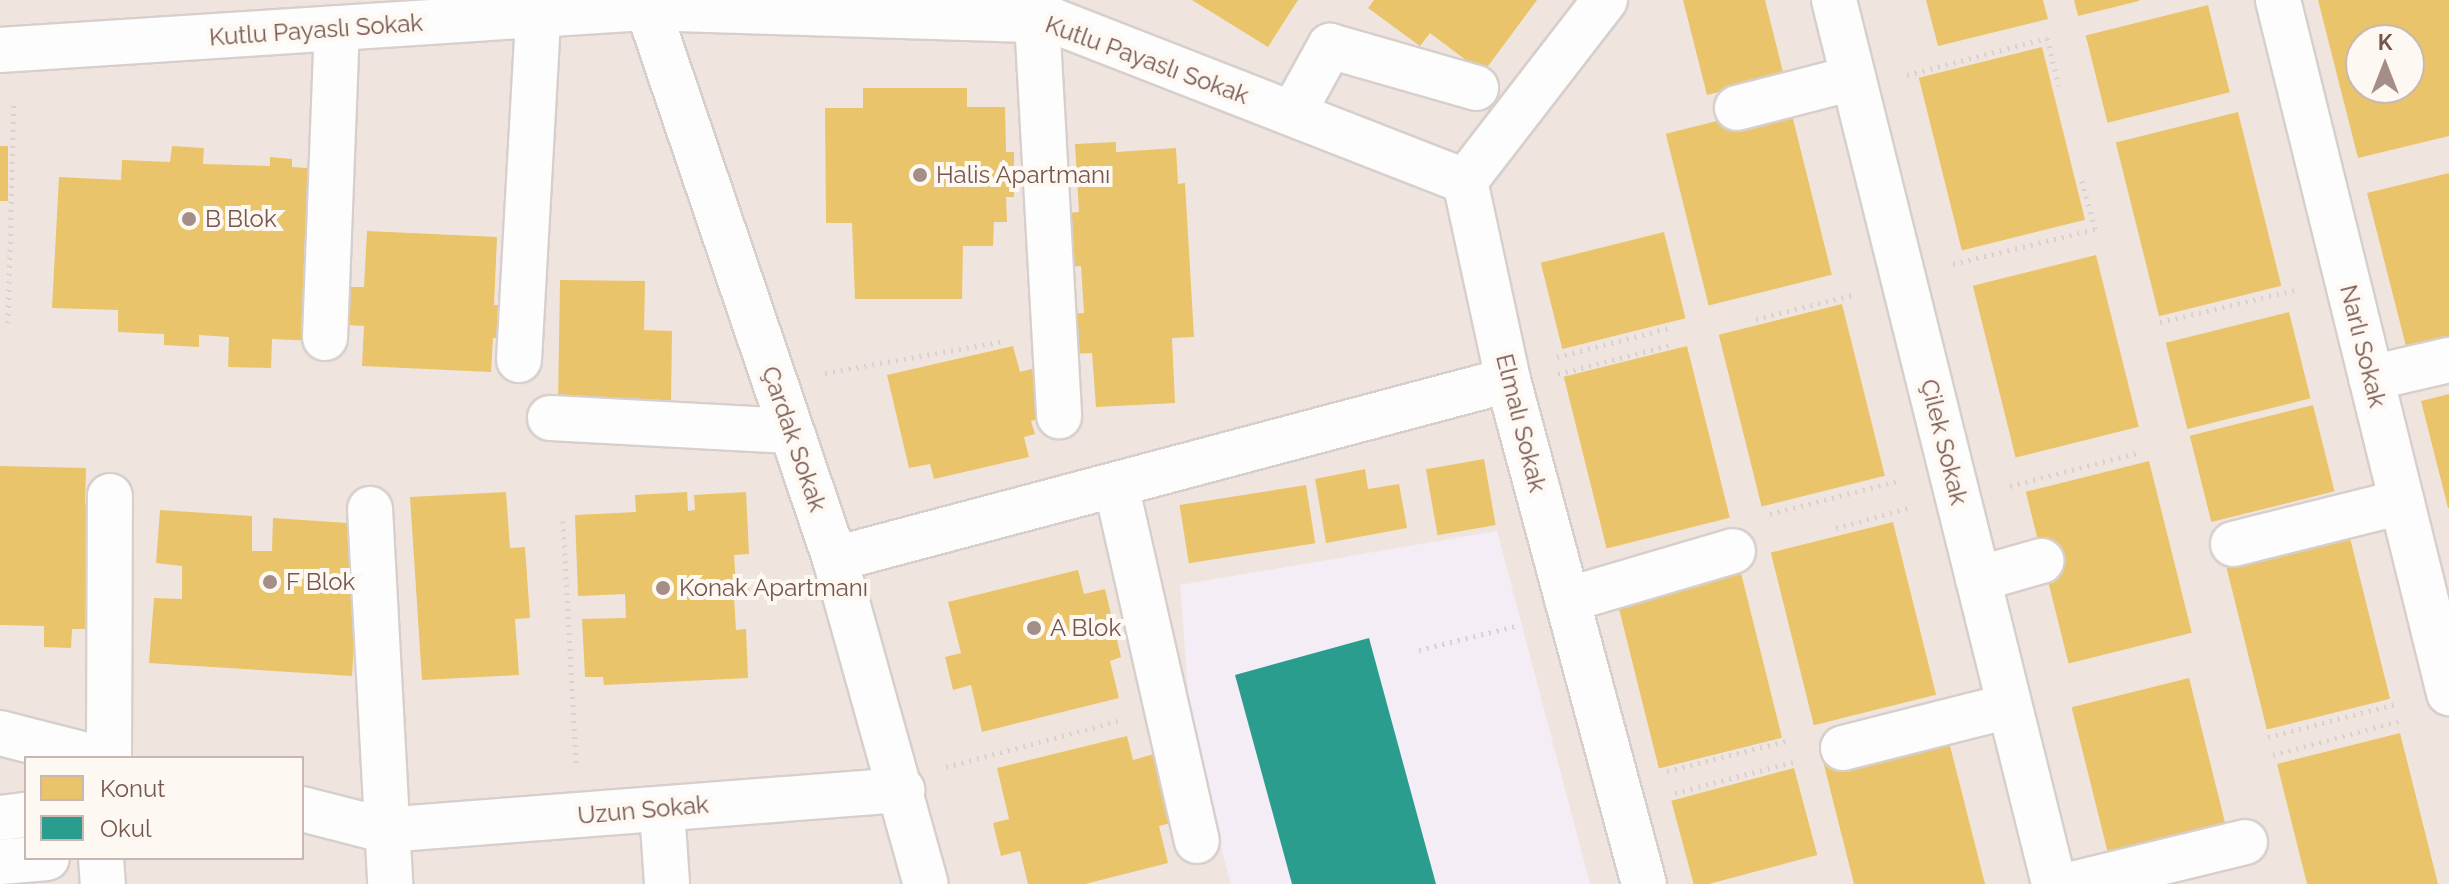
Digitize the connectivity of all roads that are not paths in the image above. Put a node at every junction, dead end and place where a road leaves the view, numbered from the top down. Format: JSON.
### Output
{"nodes":[{"id":1,"x":1605,"y":0,"type":"edge"},
{"id":2,"x":1834,"y":0,"type":"edge"},
{"id":3,"x":2278,"y":0,"type":"edge"},
{"id":4,"x":645,"y":4,"type":"edge"},
{"id":5,"x":1052,"y":14,"type":"edge"},
{"id":6,"x":538,"y":15,"type":"junction"},
{"id":7,"x":352,"y":27,"type":"junction"},
{"id":8,"x":8,"y":50,"type":"edge"},
{"id":9,"x":1854,"y":83,"type":"junction"},
{"id":10,"x":1476,"y":88,"type":"dead end"},
{"id":11,"x":1737,"y":108,"type":"dead end"},
{"id":12,"x":1293,"y":113,"type":"junction"},
{"id":13,"x":1465,"y":181,"type":"junction"},
{"id":14,"x":350,"y":257,"type":"dead end"},
{"id":15,"x":325,"y":338,"type":"dead end"},
{"id":16,"x":519,"y":360,"type":"dead end"},
{"id":17,"x":2449,"y":360,"type":"edge"},
{"id":18,"x":1509,"y":379,"type":"junction"},
{"id":19,"x":2449,"y":385,"type":"edge"},
{"id":20,"x":2374,"y":390,"type":"junction"},
{"id":21,"x":1059,"y":416,"type":"dead end"},
{"id":22,"x":550,"y":418,"type":"dead end"},
{"id":23,"x":791,"y":431,"type":"junction"},
{"id":24,"x":1116,"y":485,"type":"junction"},
{"id":25,"x":2399,"y":491,"type":"junction"},
{"id":26,"x":110,"y":496,"type":"dead end"},
{"id":27,"x":370,"y":509,"type":"dead end"},
{"id":28,"x":2231,"y":533,"type":"dead end"},
{"id":29,"x":1733,"y":551,"type":"dead end"},
{"id":30,"x":835,"y":559,"type":"junction"},
{"id":31,"x":2041,"y":561,"type":"dead end"},
{"id":32,"x":1978,"y":579,"type":"junction"},
{"id":33,"x":1569,"y":606,"type":"junction"},
{"id":34,"x":2449,"y":691,"type":"edge"},
{"id":35,"x":2006,"y":694,"type":"junction"},
{"id":36,"x":0,"y":733,"type":"edge"},
{"id":37,"x":1843,"y":736,"type":"dead end"},
{"id":38,"x":90,"y":756,"type":"edge"},
{"id":39,"x":109,"y":756,"type":"edge"},
{"id":40,"x":900,"y":784,"type":"junction"},
{"id":41,"x":304,"y":810,"type":"edge"},
{"id":42,"x":662,"y":810,"type":"junction"},
{"id":43,"x":24,"y":815,"type":"edge"},
{"id":44,"x":0,"y":818,"type":"edge"},
{"id":45,"x":384,"y":830,"type":"junction"},
{"id":46,"x":304,"y":837,"type":"edge"},
{"id":47,"x":1197,"y":841,"type":"dead end"},
{"id":48,"x":2245,"y":842,"type":"dead end"},
{"id":49,"x":24,"y":860,"type":"edge"},
{"id":50,"x":101,"y":860,"type":"edge"},
{"id":51,"x":0,"y":862,"type":"edge"},
{"id":52,"x":103,"y":884,"type":"edge"},
{"id":53,"x":390,"y":884,"type":"edge"},
{"id":54,"x":667,"y":884,"type":"edge"},
{"id":55,"x":926,"y":884,"type":"edge"},
{"id":56,"x":1644,"y":884,"type":"edge"},
{"id":57,"x":2054,"y":884,"type":"edge"},
{"id":58,"x":2073,"y":884,"type":"edge"}],
"edges":[{"from":1,"to":13,"type":"street"},
{"from":2,"to":9,"type":"street","name":"Çilek Sokak"},
{"from":3,"to":20,"type":"street","name":"Narlı Sokak"},
{"from":4,"to":5,"type":"street","name":"Kutlu Payaslı Sokak"},
{"from":4,"to":6,"type":"street","name":"Kutlu Payaslı Sokak"},
{"from":4,"to":23,"type":"street","name":"Çardak Sokak"},
{"from":5,"to":12,"type":"street","name":"Kutlu Payaslı Sokak"},
{"from":5,"to":21,"type":"street"},
{"from":6,"to":7,"type":"street","name":"Kutlu Payaslı Sokak"},
{"from":6,"to":16,"type":"street"},
{"from":7,"to":8,"type":"street","name":"Kutlu Payaslı Sokak"},
{"from":7,"to":14,"type":"street"},
{"from":7,"to":15,"type":"street"},
{"from":9,"to":11,"type":"street"},
{"from":9,"to":32,"type":"street","name":"Çilek Sokak"},
{"from":10,"to":12,"type":"street"},
{"from":12,"to":13,"type":"street","name":"Kutlu Payaslı Sokak"},
{"from":13,"to":18,"type":"street","name":"Elmalı Sokak"},
{"from":17,"to":20,"type":"street"},
{"from":18,"to":24,"type":"street"},
{"from":18,"to":33,"type":"street","name":"Elmalı Sokak"},
{"from":19,"to":20,"type":"street"},
{"from":20,"to":25,"type":"street","name":"Narlı Sokak"},
{"from":22,"to":23,"type":"street"},
{"from":23,"to":30,"type":"street","name":"Çardak Sokak"},
{"from":24,"to":30,"type":"street"},
{"from":24,"to":47,"type":"street"},
{"from":25,"to":28,"type":"street"},
{"from":25,"to":34,"type":"street","name":"Narlı Sokak"},
{"from":26,"to":39,"type":"street"},
{"from":27,"to":45,"type":"street"},
{"from":29,"to":33,"type":"street"},
{"from":30,"to":40,"type":"street","name":"Çardak Sokak"},
{"from":31,"to":32,"type":"street"},
{"from":32,"to":35,"type":"street","name":"Çilek Sokak"},
{"from":33,"to":56,"type":"street","name":"Elmalı Sokak"},
{"from":35,"to":37,"type":"street"},
{"from":35,"to":57,"type":"street","name":"Çilek Sokak"},
{"from":36,"to":38,"type":"street"},
{"from":40,"to":42,"type":"street","name":"Uzun Sokak"},
{"from":40,"to":55,"type":"street","name":"Çardak Sokak"},
{"from":41,"to":45,"type":"street","name":"Uzun Sokak"},
{"from":42,"to":45,"type":"street","name":"Uzun Sokak"},
{"from":42,"to":54,"type":"street"},
{"from":43,"to":44,"type":"street"},
{"from":45,"to":46,"type":"street","name":"Uzun Sokak"},
{"from":45,"to":53,"type":"street"},
{"from":48,"to":58,"type":"street"},
{"from":49,"to":51,"type":"street"},
{"from":50,"to":52,"type":"street"}]}
